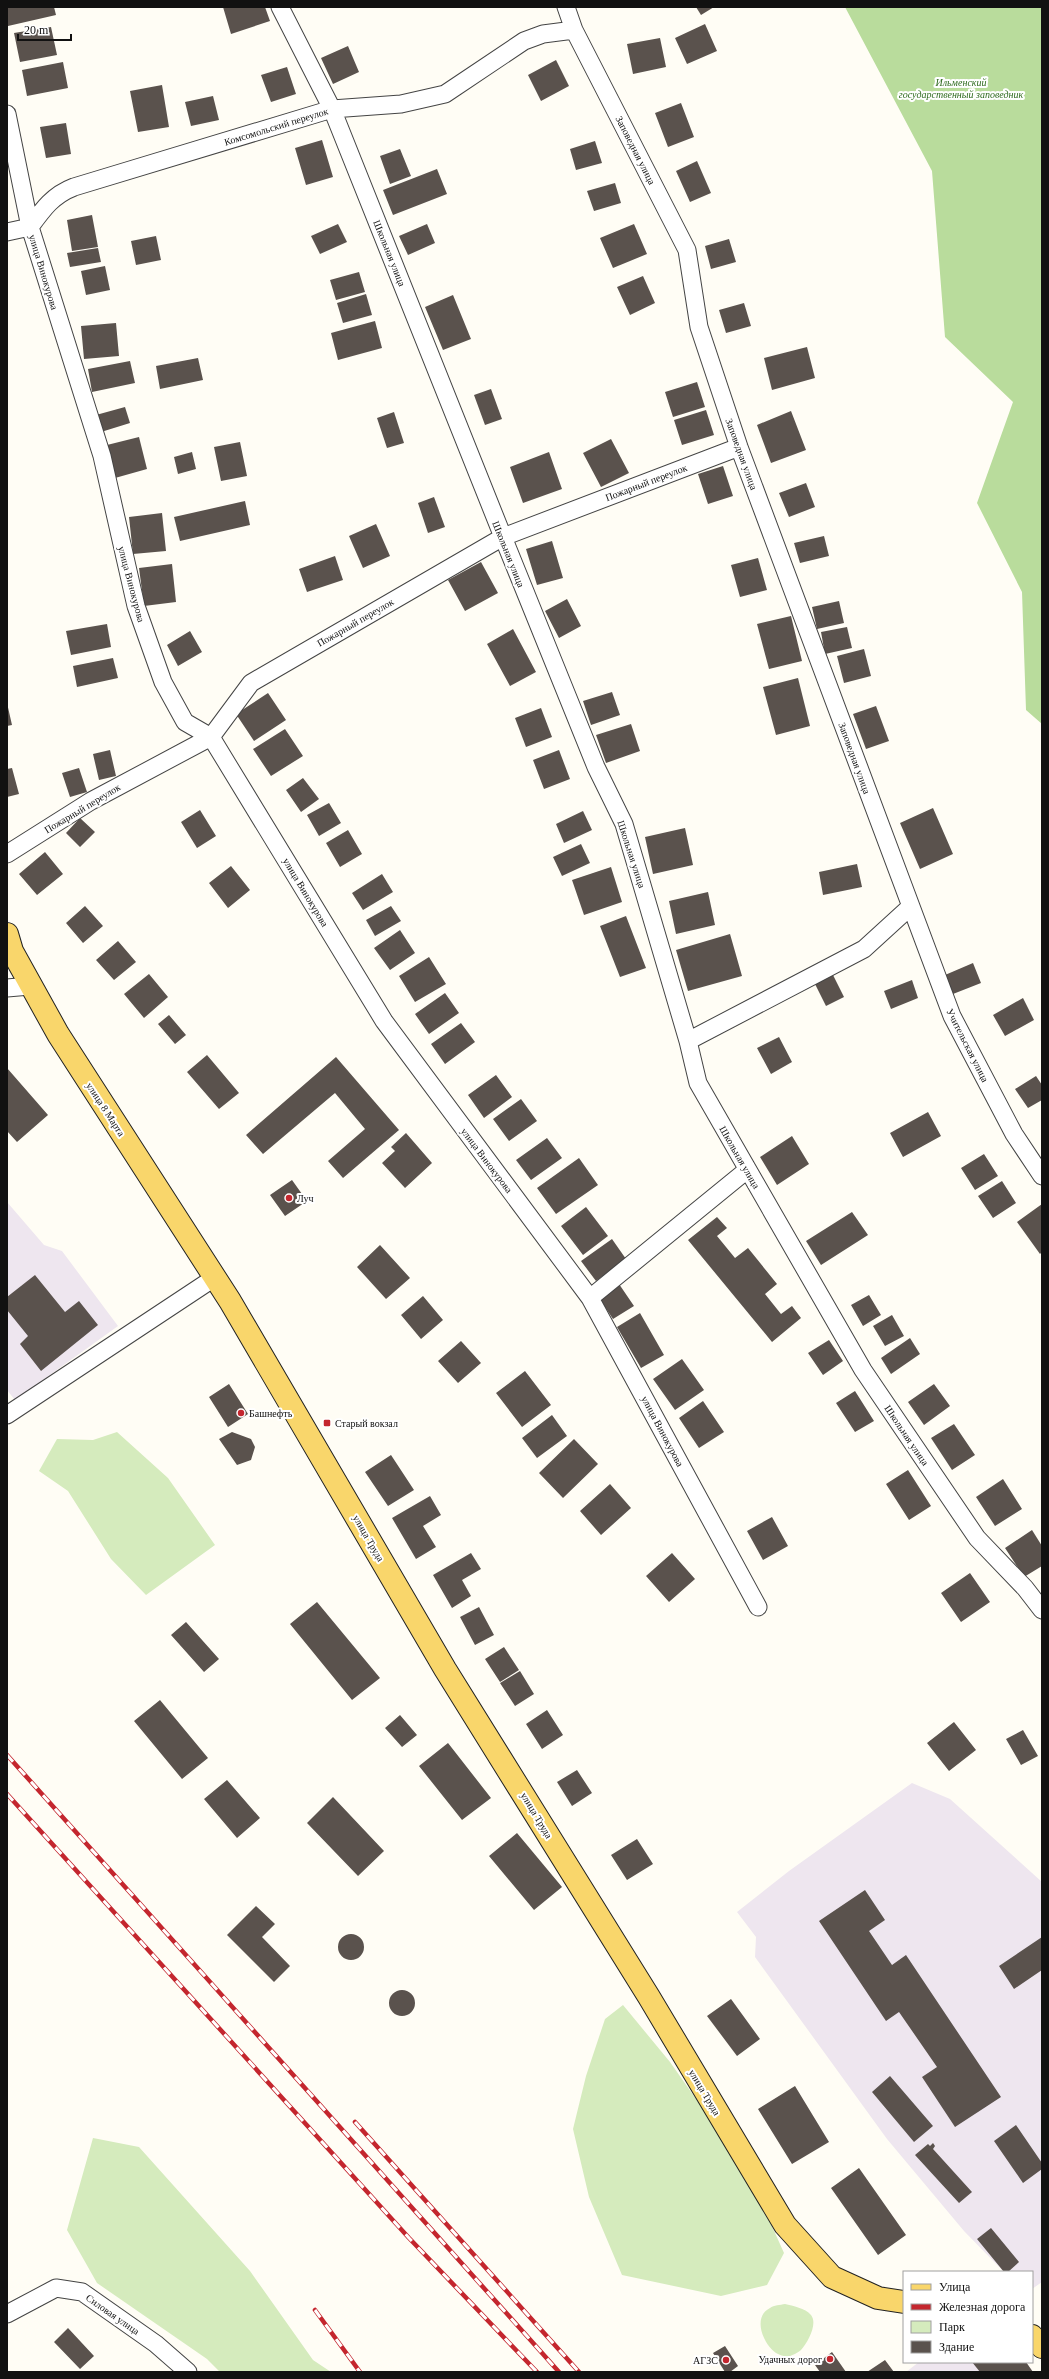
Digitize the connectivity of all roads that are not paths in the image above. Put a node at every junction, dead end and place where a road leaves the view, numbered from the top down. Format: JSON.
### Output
{"nodes":[{"id":1,"x":280,"y":7,"type":"edge"},
{"id":2,"x":566,"y":7,"type":"edge"},
{"id":3,"x":574,"y":30,"type":"junction"},
{"id":4,"x":332,"y":109,"type":"junction"},
{"id":5,"x":7,"y":114,"type":"edge"},
{"id":6,"x":30,"y":227,"type":"junction"},
{"id":7,"x":7,"y":232,"type":"edge"},
{"id":8,"x":739,"y":447,"type":"junction"},
{"id":9,"x":502,"y":537,"type":"junction"},
{"id":10,"x":211,"y":737,"type":"junction"},
{"id":11,"x":7,"y":854,"type":"edge"},
{"id":12,"x":910,"y":908,"type":"junction"},
{"id":13,"x":7,"y":934,"type":"edge"},
{"id":14,"x":30,"y":986,"type":"junction"},
{"id":15,"x":7,"y":988,"type":"edge"},
{"id":16,"x":688,"y":1041,"type":"junction"},
{"id":17,"x":747,"y":1170,"type":"junction"},
{"id":18,"x":1042,"y":1176,"type":"edge"},
{"id":19,"x":214,"y":1278,"type":"junction"},
{"id":20,"x":590,"y":1298,"type":"junction"},
{"id":21,"x":7,"y":1415,"type":"edge"},
{"id":22,"x":758,"y":1606,"type":"dead end"},
{"id":23,"x":1042,"y":1610,"type":"edge"},
{"id":24,"x":903,"y":2302,"type":"edge"},
{"id":25,"x":7,"y":2314,"type":"edge"},
{"id":26,"x":1033,"y":2337,"type":"edge"},
{"id":27,"x":1042,"y":2348,"type":"edge"},
{"id":28,"x":188,"y":2372,"type":"edge"}],
"edges":[{"from":1,"to":4,"type":"street","name":"Школьная улица"},
{"from":2,"to":3,"type":"street","name":"Заповедная улица"},
{"from":3,"to":4,"type":"street","name":"Комсомольский переулок"},
{"from":3,"to":8,"type":"street","name":"Заповедная улица"},
{"from":4,"to":6,"type":"street","name":"Комсомольский переулок"},
{"from":4,"to":9,"type":"street","name":"Школьная улица"},
{"from":5,"to":6,"type":"street","name":"улица Винокурова"},
{"from":6,"to":7,"type":"street"},
{"from":6,"to":10,"type":"street","name":"улица Винокурова"},
{"from":8,"to":9,"type":"street","name":"Пожарный переулок"},
{"from":8,"to":12,"type":"street","name":"Заповедная улица"},
{"from":9,"to":10,"type":"street","name":"Пожарный переулок"},
{"from":9,"to":16,"type":"street","name":"Школьная улица"},
{"from":10,"to":11,"type":"street","name":"Пожарный переулок"},
{"from":10,"to":20,"type":"street","name":"улица Винокурова"},
{"from":12,"to":16,"type":"street"},
{"from":12,"to":18,"type":"street","name":"Учительская улица"},
{"from":13,"to":14,"type":"main road","name":"улица 8 Марта"},
{"from":14,"to":15,"type":"street"},
{"from":14,"to":19,"type":"main road","name":"улица 8 Марта"},
{"from":16,"to":17,"type":"street","name":"Школьная улица"},
{"from":17,"to":20,"type":"street"},
{"from":17,"to":23,"type":"street","name":"Школьная улица"},
{"from":19,"to":21,"type":"street"},
{"from":19,"to":24,"type":"main road","name":"улица Труда"},
{"from":20,"to":22,"type":"street","name":"улица Винокурова"},
{"from":25,"to":28,"type":"street","name":"Силовая улица"},
{"from":26,"to":27,"type":"main road"}]}
